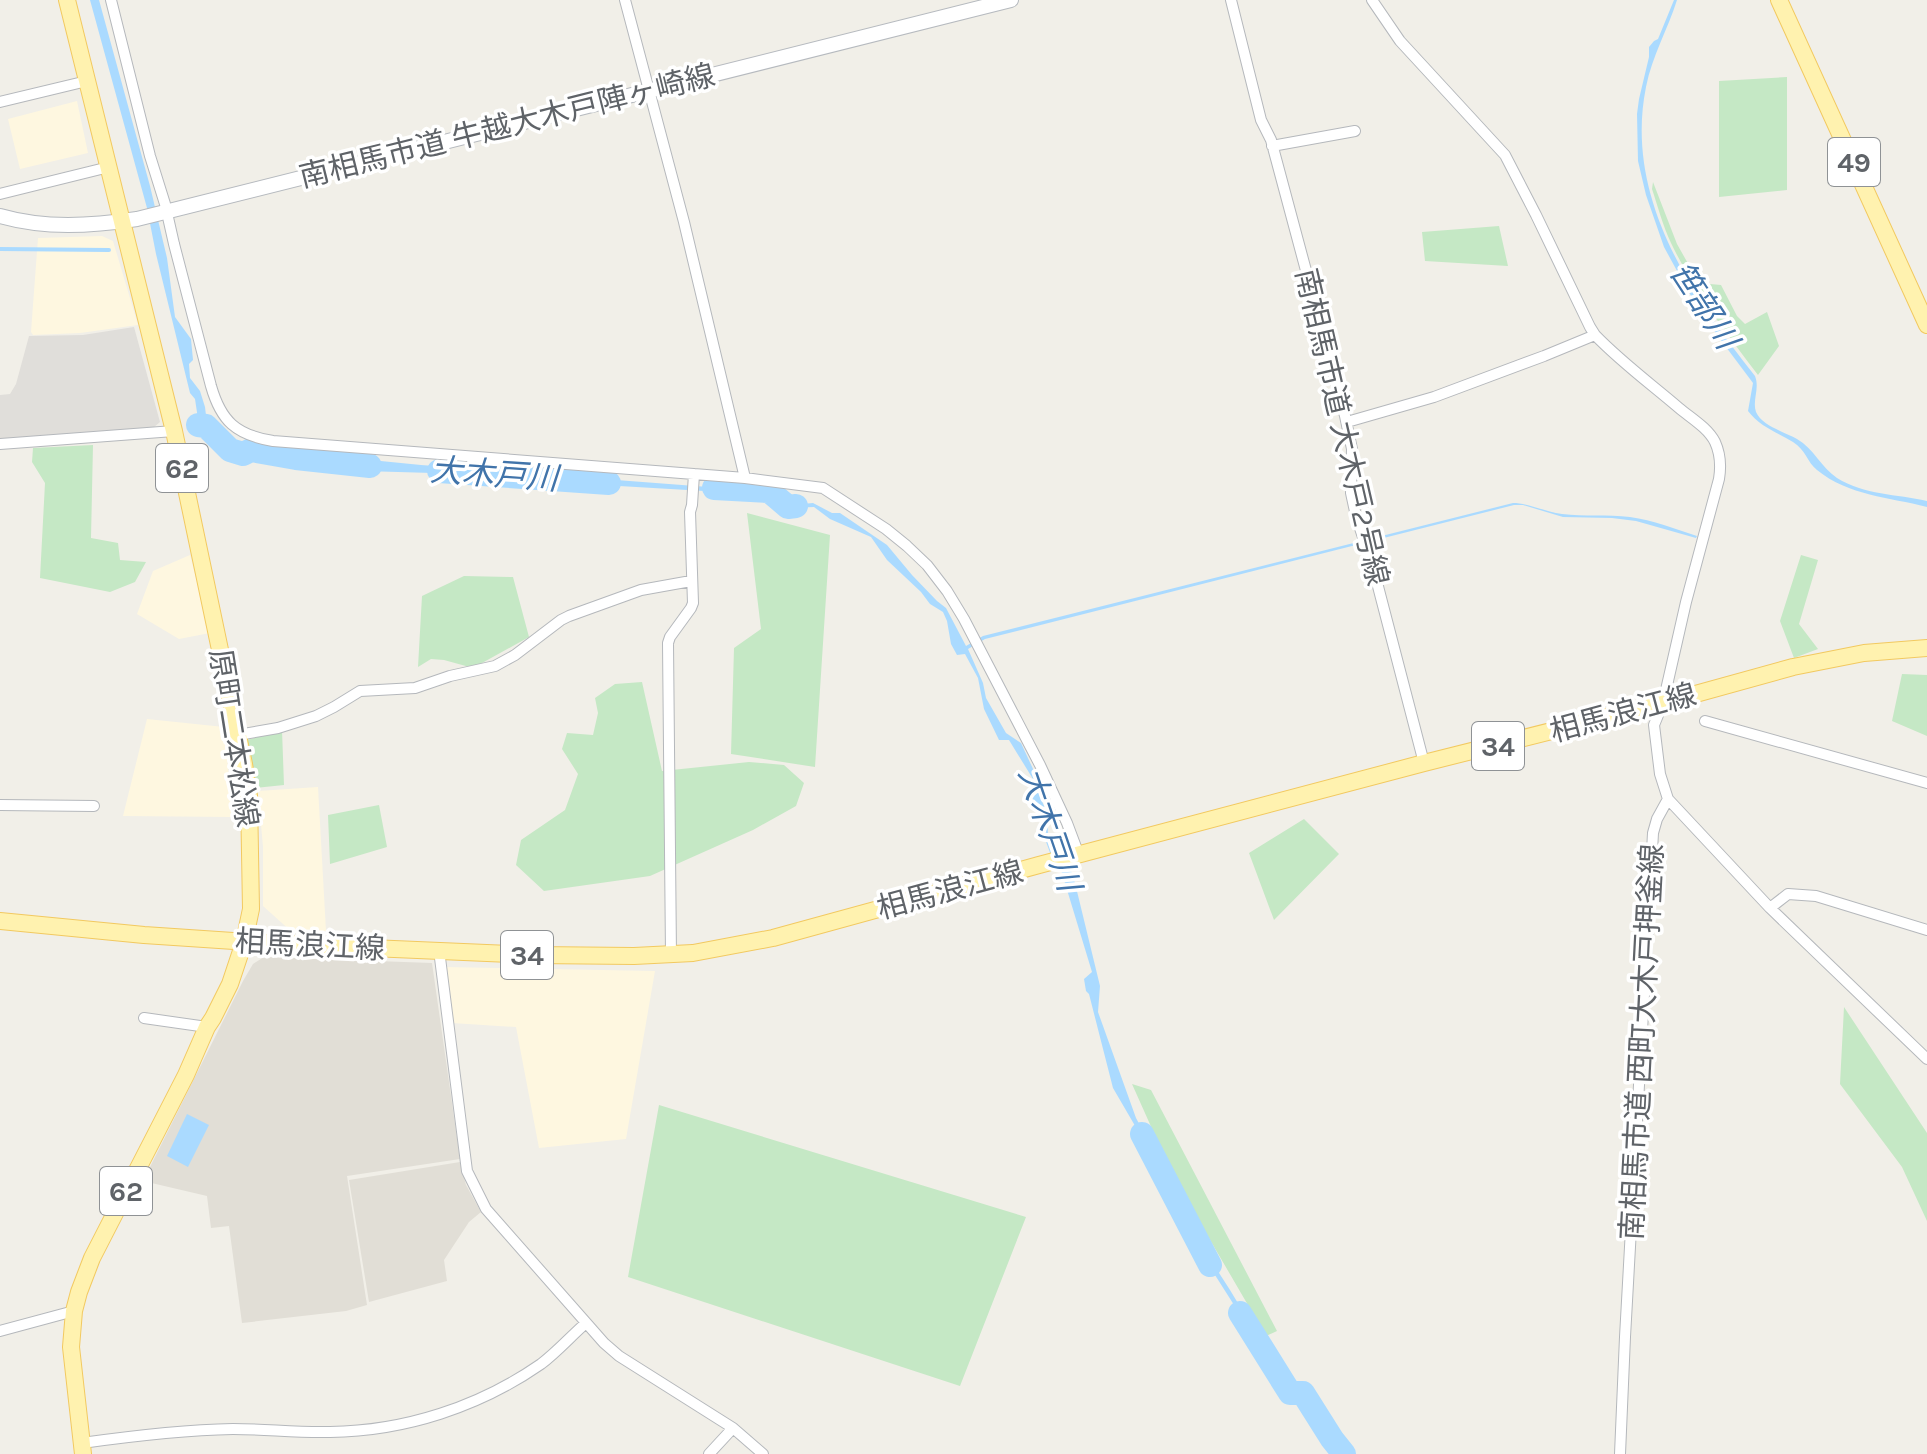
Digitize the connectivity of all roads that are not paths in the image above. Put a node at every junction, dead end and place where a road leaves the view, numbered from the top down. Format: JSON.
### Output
{"nodes":[{"id":1,"x":67,"y":0,"type":"edge"},
{"id":2,"x":111,"y":0,"type":"edge"},
{"id":3,"x":625,"y":0,"type":"edge"},
{"id":4,"x":1011,"y":0,"type":"edge"},
{"id":5,"x":1231,"y":0,"type":"edge"},
{"id":6,"x":1372,"y":0,"type":"edge"},
{"id":7,"x":1779,"y":0,"type":"edge"},
{"id":8,"x":87,"y":81,"type":"junction"},
{"id":9,"x":648,"y":90,"type":"junction"},
{"id":10,"x":0,"y":102,"type":"edge"},
{"id":11,"x":1355,"y":131,"type":"dead end"},
{"id":12,"x":1272,"y":146,"type":"junction"},
{"id":13,"x":109,"y":167,"type":"junction"},
{"id":14,"x":0,"y":194,"type":"edge"},
{"id":15,"x":165,"y":211,"type":"junction"},
{"id":16,"x":0,"y":216,"type":"edge"},
{"id":17,"x":130,"y":220,"type":"junction"},
{"id":18,"x":1927,"y":325,"type":"edge"},
{"id":19,"x":1595,"y":335,"type":"junction"},
{"id":20,"x":1347,"y":422,"type":"junction"},
{"id":21,"x":174,"y":431,"type":"junction"},
{"id":22,"x":0,"y":444,"type":"edge"},
{"id":23,"x":694,"y":474,"type":"junction"},
{"id":24,"x":745,"y":478,"type":"junction"},
{"id":25,"x":691,"y":581,"type":"junction"},
{"id":26,"x":1927,"y":648,"type":"edge"},
{"id":27,"x":1663,"y":703,"type":"junction"},
{"id":28,"x":1705,"y":721,"type":"dead end"},
{"id":29,"x":238,"y":735,"type":"junction"},
{"id":30,"x":1424,"y":763,"type":"junction"},
{"id":31,"x":1927,"y":783,"type":"edge"},
{"id":32,"x":1668,"y":799,"type":"junction"},
{"id":33,"x":0,"y":805,"type":"edge"},
{"id":34,"x":94,"y":806,"type":"dead end"},
{"id":35,"x":1075,"y":856,"type":"junction"},
{"id":36,"x":1770,"y":908,"type":"junction"},
{"id":37,"x":0,"y":921,"type":"edge"},
{"id":38,"x":1927,"y":930,"type":"edge"},
{"id":39,"x":244,"y":942,"type":"junction"},
{"id":40,"x":439,"y":950,"type":"junction"},
{"id":41,"x":671,"y":955,"type":"junction"},
{"id":42,"x":144,"y":1018,"type":"dead end"},
{"id":43,"x":207,"y":1027,"type":"junction"},
{"id":44,"x":1927,"y":1059,"type":"edge"},
{"id":45,"x":74,"y":1311,"type":"junction"},
{"id":46,"x":586,"y":1323,"type":"junction"},
{"id":47,"x":0,"y":1331,"type":"edge"},
{"id":48,"x":733,"y":1428,"type":"junction"},
{"id":49,"x":82,"y":1448,"type":"edge"},
{"id":50,"x":709,"y":1454,"type":"edge"},
{"id":51,"x":763,"y":1454,"type":"edge"},
{"id":52,"x":1620,"y":1454,"type":"edge"}],
"edges":[{"from":1,"to":8,"type":"main road","name":"原町二本松線","number":"62"},
{"from":2,"to":15,"type":"street"},
{"from":3,"to":9,"type":"street"},
{"from":4,"to":9,"type":"street","name":"南相馬市道 牛越大木戸陣ヶ崎線"},
{"from":5,"to":12,"type":"street","name":"南相馬市道 大木戸2号線"},
{"from":6,"to":19,"type":"street"},
{"from":7,"to":18,"type":"main road","number":"49"},
{"from":8,"to":10,"type":"street"},
{"from":8,"to":13,"type":"main road","name":"原町二本松線","number":"62"},
{"from":9,"to":15,"type":"street","name":"南相馬市道 牛越大木戸陣ヶ崎線"},
{"from":9,"to":24,"type":"street"},
{"from":11,"to":12,"type":"street"},
{"from":12,"to":20,"type":"street","name":"南相馬市道 大木戸2号線"},
{"from":13,"to":14,"type":"street"},
{"from":13,"to":17,"type":"main road","name":"原町二本松線","number":"62"},
{"from":15,"to":17,"type":"street","name":"南相馬市道 牛越大木戸陣ヶ崎線"},
{"from":15,"to":23,"type":"street"},
{"from":16,"to":17,"type":"street","name":"南相馬市道 牛越大木戸陣ヶ崎線"},
{"from":17,"to":21,"type":"main road","name":"原町二本松線","number":"62"},
{"from":19,"to":20,"type":"street"},
{"from":19,"to":27,"type":"street"},
{"from":20,"to":30,"type":"street","name":"南相馬市道 大木戸2号線"},
{"from":21,"to":22,"type":"street"},
{"from":21,"to":29,"type":"main road","name":"原町二本松線","number":"62"},
{"from":23,"to":24,"type":"street"},
{"from":23,"to":25,"type":"street"},
{"from":24,"to":35,"type":"street"},
{"from":25,"to":29,"type":"street"},
{"from":25,"to":41,"type":"street"},
{"from":26,"to":27,"type":"main road","name":"相馬浪江線","number":"34"},
{"from":27,"to":30,"type":"main road","name":"相馬浪江線","number":"34"},
{"from":27,"to":32,"type":"street"},
{"from":28,"to":31,"type":"street"},
{"from":29,"to":39,"type":"main road","name":"原町二本松線","number":"62"},
{"from":30,"to":35,"type":"main road","name":"相馬浪江線","number":"34"},
{"from":32,"to":36,"type":"street"},
{"from":32,"to":52,"type":"street","name":"南相馬市道 西町大木戸押釜線"},
{"from":33,"to":34,"type":"street"},
{"from":35,"to":41,"type":"main road","name":"相馬浪江線","number":"34"},
{"from":36,"to":38,"type":"street"},
{"from":36,"to":44,"type":"street"},
{"from":37,"to":39,"type":"main road","name":"相馬浪江線","number":"34"},
{"from":39,"to":40,"type":"main road","name":"相馬浪江線","number":"34"},
{"from":39,"to":43,"type":"main road","name":"原町二本松線","number":"62"},
{"from":40,"to":41,"type":"main road","name":"相馬浪江線","number":"34"},
{"from":40,"to":46,"type":"street"},
{"from":42,"to":43,"type":"street"},
{"from":43,"to":45,"type":"main road","name":"原町二本松線","number":"62"},
{"from":45,"to":47,"type":"street"},
{"from":45,"to":49,"type":"main road","name":"原町二本松線","number":"62"},
{"from":46,"to":48,"type":"street"},
{"from":46,"to":49,"type":"street"},
{"from":48,"to":50,"type":"street"},
{"from":48,"to":51,"type":"street"}]}
